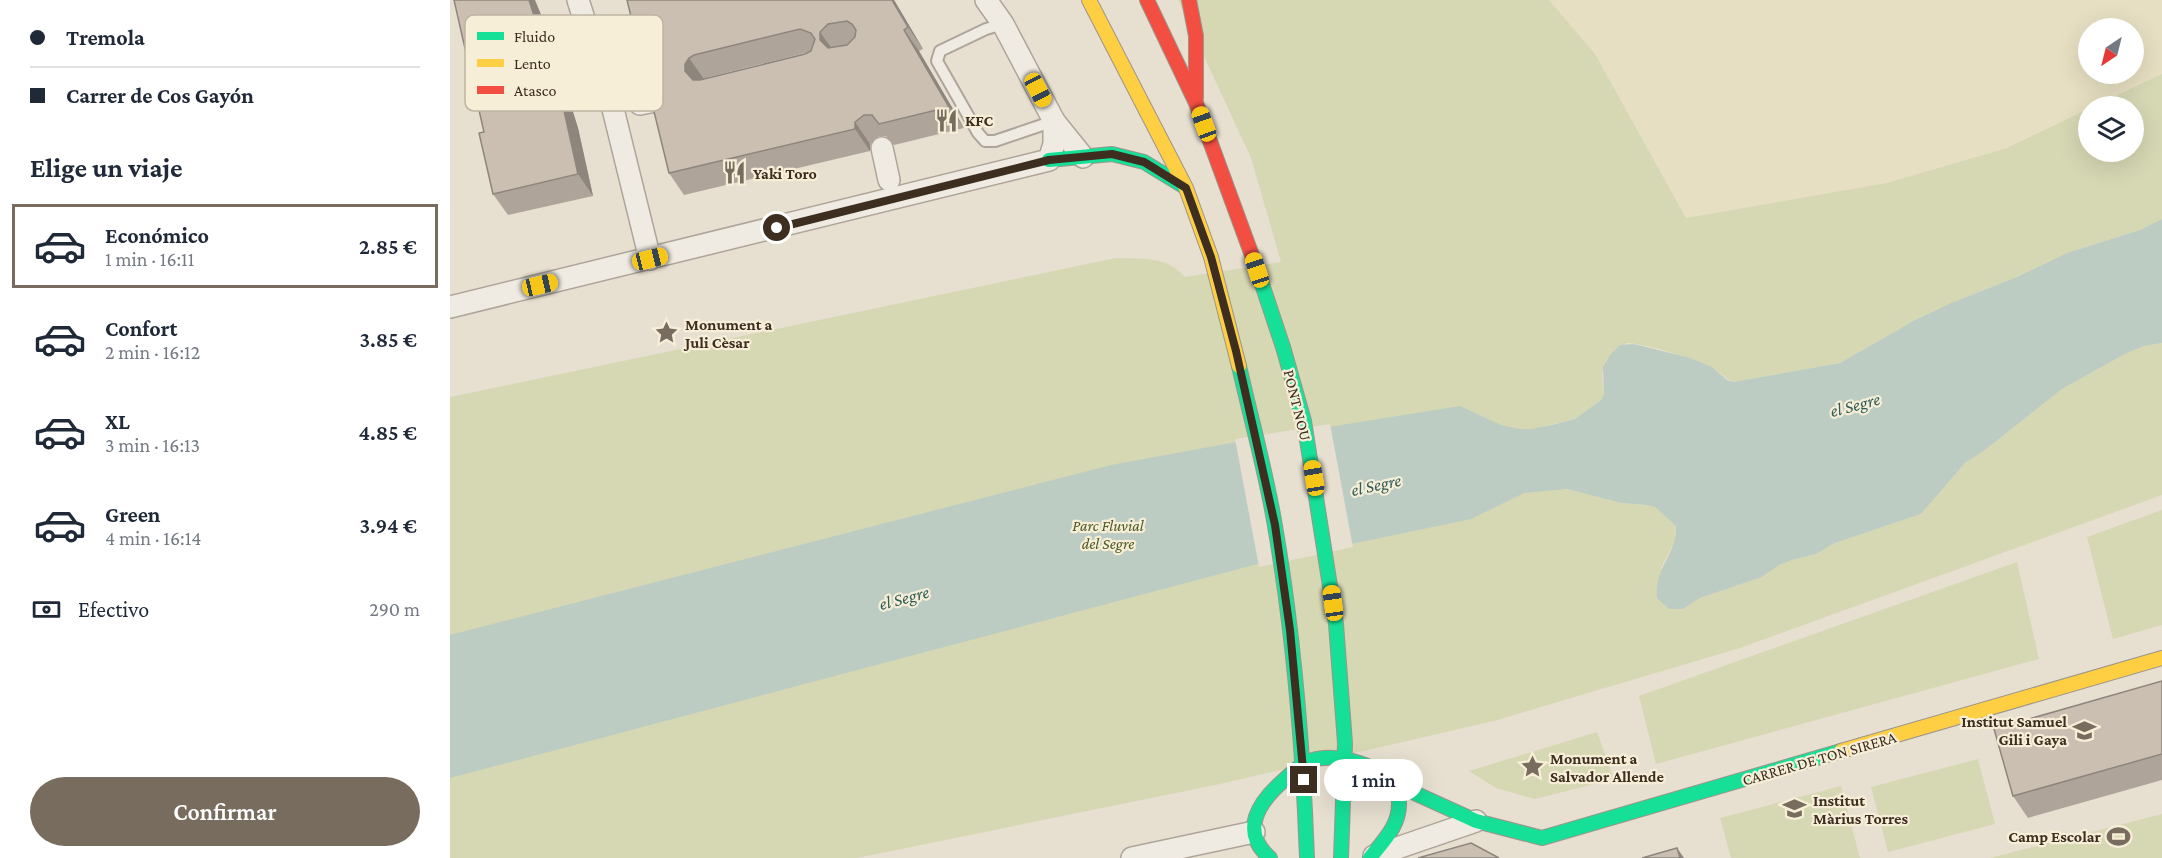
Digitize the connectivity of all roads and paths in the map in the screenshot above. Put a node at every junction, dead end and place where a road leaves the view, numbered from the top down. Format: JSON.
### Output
{"nodes":[{"id":1,"x":578,"y":0,"type":"edge"},
{"id":2,"x":986,"y":0,"type":"edge"},
{"id":3,"x":1089,"y":0,"type":"edge"},
{"id":4,"x":1147,"y":0,"type":"edge"},
{"id":5,"x":1189,"y":0,"type":"edge"},
{"id":6,"x":583,"y":15,"type":"edge"},
{"id":7,"x":1003,"y":24,"type":"junction"},
{"id":8,"x":1196,"y":103,"type":"junction"},
{"id":9,"x":613,"y":111,"type":"edge"},
{"id":10,"x":1054,"y":121,"type":"junction"},
{"id":11,"x":882,"y":148,"type":"dead end"},
{"id":12,"x":1083,"y":157,"type":"junction"},
{"id":13,"x":1049,"y":160,"type":"junction"},
{"id":14,"x":889,"y":180,"type":"dead end"},
{"id":15,"x":1186,"y":188,"type":"junction"},
{"id":16,"x":650,"y":259,"type":"junction"},
{"id":17,"x":450,"y":307,"type":"edge"},
{"id":18,"x":2162,"y":658,"type":"edge"},
{"id":19,"x":1344,"y":759,"type":"junction"},
{"id":20,"x":1304,"y":763,"type":"junction"},
{"id":21,"x":1388,"y":782,"type":"junction"},
{"id":22,"x":1476,"y":821,"type":"junction"},
{"id":23,"x":1254,"y":832,"type":"junction"},
{"id":24,"x":1545,"y":848,"type":"edge"},
{"id":25,"x":1171,"y":854,"type":"edge"},
{"id":26,"x":1132,"y":858,"type":"edge"},
{"id":27,"x":1270,"y":858,"type":"edge"},
{"id":28,"x":1307,"y":858,"type":"edge"},
{"id":29,"x":1341,"y":858,"type":"edge"},
{"id":30,"x":1370,"y":858,"type":"edge"}],
"edges":[{"from":1,"to":6,"type":"street"},
{"from":2,"to":7,"type":"street"},
{"from":3,"to":15,"type":"main road"},
{"from":4,"to":8,"type":"main road","name":"PONT NOU"},
{"from":5,"to":8,"type":"main road"},
{"from":7,"to":10,"type":"street"},
{"from":7,"to":10,"type":"lane"},
{"from":8,"to":19,"type":"main road","name":"PONT NOU"},
{"from":9,"to":16,"type":"street"},
{"from":10,"to":12,"type":"street"},
{"from":10,"to":13,"type":"street"},
{"from":11,"to":14,"type":"street"},
{"from":12,"to":13,"type":"main road"},
{"from":12,"to":15,"type":"main road"},
{"from":13,"to":16,"type":"street"},
{"from":15,"to":20,"type":"main road"},
{"from":16,"to":17,"type":"street"},
{"from":18,"to":24,"type":"main road","name":"CARRER DE TON SIRERA"},
{"from":19,"to":20,"type":"main road"},
{"from":19,"to":21,"type":"main road","name":"CARRER DE TON SIRERA"},
{"from":19,"to":29,"type":"main road","name":"PONT NOU"},
{"from":20,"to":23,"type":"main road"},
{"from":20,"to":28,"type":"main road"},
{"from":21,"to":22,"type":"main road","name":"CARRER DE TON SIRERA"},
{"from":21,"to":30,"type":"main road"},
{"from":22,"to":24,"type":"main road","name":"CARRER DE TON SIRERA"},
{"from":22,"to":30,"type":"street"},
{"from":23,"to":25,"type":"street"},
{"from":23,"to":27,"type":"main road"},
{"from":25,"to":26,"type":"street"}]}
